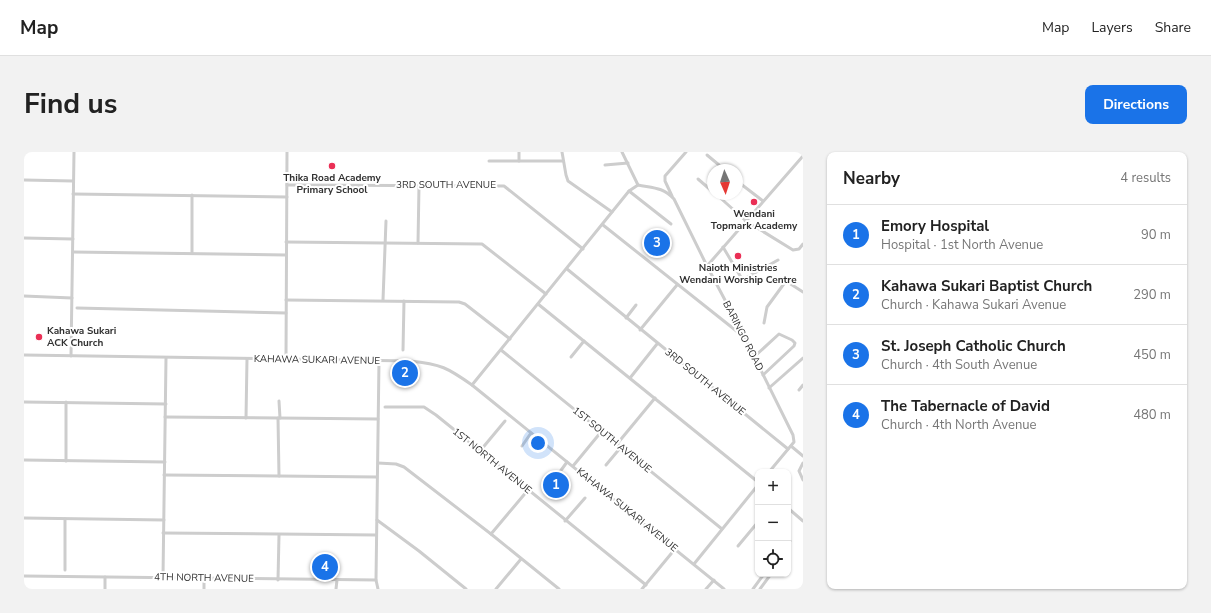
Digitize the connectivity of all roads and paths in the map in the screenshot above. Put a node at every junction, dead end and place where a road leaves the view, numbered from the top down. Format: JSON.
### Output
{"nodes":[{"id":1,"x":74,"y":152,"type":"edge"},
{"id":2,"x":287,"y":152,"type":"edge"},
{"id":3,"x":519,"y":152,"type":"edge"},
{"id":4,"x":562,"y":152,"type":"edge"},
{"id":5,"x":622,"y":152,"type":"edge"},
{"id":6,"x":686,"y":152,"type":"edge"},
{"id":7,"x":707,"y":155,"type":"dead end"},
{"id":8,"x":803,"y":156,"type":"edge"},
{"id":9,"x":489,"y":161,"type":"dead end"},
{"id":10,"x":519,"y":161,"type":"junction"},
{"id":11,"x":563,"y":161,"type":"junction"},
{"id":12,"x":628,"y":163,"type":"junction"},
{"id":13,"x":718,"y":164,"type":"edge"},
{"id":14,"x":604,"y":165,"type":"dead end"},
{"id":15,"x":698,"y":178,"type":"dead end"},
{"id":16,"x":24,"y":180,"type":"edge"},
{"id":17,"x":74,"y":181,"type":"junction"},
{"id":18,"x":287,"y":185,"type":"junction"},
{"id":19,"x":638,"y":185,"type":"junction"},
{"id":20,"x":743,"y":185,"type":"edge"},
{"id":21,"x":419,"y":186,"type":"junction"},
{"id":22,"x":707,"y":186,"type":"edge"},
{"id":23,"x":629,"y":191,"type":"junction"},
{"id":24,"x":73,"y":194,"type":"junction"},
{"id":25,"x":192,"y":195,"type":"junction"},
{"id":26,"x":287,"y":197,"type":"junction"},
{"id":27,"x":674,"y":199,"type":"junction"},
{"id":28,"x":723,"y":200,"type":"edge"},
{"id":29,"x":763,"y":200,"type":"junction"},
{"id":30,"x":612,"y":212,"type":"junction"},
{"id":31,"x":746,"y":220,"type":"junction"},
{"id":32,"x":386,"y":221,"type":"dead end"},
{"id":33,"x":671,"y":224,"type":"dead end"},
{"id":34,"x":603,"y":225,"type":"junction"},
{"id":35,"x":24,"y":238,"type":"edge"},
{"id":36,"x":73,"y":239,"type":"junction"},
{"id":37,"x":286,"y":242,"type":"junction"},
{"id":38,"x":385,"y":243,"type":"junction"},
{"id":39,"x":418,"y":243,"type":"junction"},
{"id":40,"x":803,"y":244,"type":"edge"},
{"id":41,"x":723,"y":247,"type":"junction"},
{"id":42,"x":583,"y":249,"type":"junction"},
{"id":43,"x":72,"y":252,"type":"junction"},
{"id":44,"x":192,"y":253,"type":"junction"},
{"id":45,"x":286,"y":255,"type":"junction"},
{"id":46,"x":778,"y":260,"type":"dead end"},
{"id":47,"x":707,"y":266,"type":"junction"},
{"id":48,"x":566,"y":269,"type":"junction"},
{"id":49,"x":677,"y":284,"type":"junction"},
{"id":50,"x":803,"y":292,"type":"edge"},
{"id":51,"x":546,"y":294,"type":"junction"},
{"id":52,"x":24,"y":296,"type":"edge"},
{"id":53,"x":72,"y":298,"type":"junction"},
{"id":54,"x":286,"y":300,"type":"junction"},
{"id":55,"x":383,"y":300,"type":"junction"},
{"id":56,"x":404,"y":301,"type":"junction"},
{"id":57,"x":538,"y":304,"type":"junction"},
{"id":58,"x":636,"y":305,"type":"dead end"},
{"id":59,"x":74,"y":308,"type":"junction"},
{"id":60,"x":286,"y":313,"type":"junction"},
{"id":61,"x":626,"y":318,"type":"junction"},
{"id":62,"x":764,"y":323,"type":"dead end"},
{"id":63,"x":640,"y":330,"type":"junction"},
{"id":64,"x":745,"y":338,"type":"junction"},
{"id":65,"x":510,"y":339,"type":"junction"},
{"id":66,"x":584,"y":341,"type":"junction"},
{"id":67,"x":657,"y":344,"type":"junction"},
{"id":68,"x":403,"y":350,"type":"dead end"},
{"id":69,"x":501,"y":350,"type":"junction"},
{"id":70,"x":24,"y":356,"type":"edge"},
{"id":71,"x":71,"y":356,"type":"junction"},
{"id":72,"x":571,"y":357,"type":"dead end"},
{"id":73,"x":754,"y":357,"type":"junction"},
{"id":74,"x":166,"y":358,"type":"junction"},
{"id":75,"x":803,"y":358,"type":"edge"},
{"id":76,"x":247,"y":359,"type":"junction"},
{"id":77,"x":286,"y":360,"type":"junction"},
{"id":78,"x":380,"y":361,"type":"junction"},
{"id":79,"x":763,"y":375,"type":"junction"},
{"id":80,"x":630,"y":378,"type":"junction"},
{"id":81,"x":472,"y":385,"type":"junction"},
{"id":82,"x":803,"y":385,"type":"edge"},
{"id":83,"x":769,"y":388,"type":"junction"},
{"id":84,"x":799,"y":390,"type":"dead end"},
{"id":85,"x":655,"y":398,"type":"junction"},
{"id":86,"x":279,"y":401,"type":"dead end"},
{"id":87,"x":24,"y":402,"type":"edge"},
{"id":88,"x":66,"y":402,"type":"junction"},
{"id":89,"x":166,"y":404,"type":"junction"},
{"id":90,"x":379,"y":407,"type":"junction"},
{"id":91,"x":165,"y":417,"type":"junction"},
{"id":92,"x":246,"y":418,"type":"junction"},
{"id":93,"x":279,"y":418,"type":"junction"},
{"id":94,"x":378,"y":419,"type":"junction"},
{"id":95,"x":505,"y":421,"type":"dead end"},
{"id":96,"x":601,"y":432,"type":"junction"},
{"id":97,"x":532,"y":433,"type":"junction"},
{"id":98,"x":617,"y":444,"type":"junction"},
{"id":99,"x":522,"y":446,"type":"dead end"},
{"id":100,"x":791,"y":446,"type":"junction"},
{"id":101,"x":621,"y":447,"type":"junction"},
{"id":102,"x":788,"y":449,"type":"junction"},
{"id":103,"x":480,"y":451,"type":"junction"},
{"id":104,"x":803,"y":456,"type":"edge"},
{"id":105,"x":24,"y":460,"type":"edge"},
{"id":106,"x":66,"y":461,"type":"junction"},
{"id":107,"x":165,"y":462,"type":"junction"},
{"id":108,"x":567,"y":462,"type":"junction"},
{"id":109,"x":378,"y":463,"type":"junction"},
{"id":110,"x":803,"y":463,"type":"edge"},
{"id":111,"x":606,"y":465,"type":"dead end"},
{"id":112,"x":573,"y":466,"type":"junction"},
{"id":113,"x":771,"y":469,"type":"edge"},
{"id":114,"x":164,"y":475,"type":"junction"},
{"id":115,"x":279,"y":476,"type":"junction"},
{"id":116,"x":377,"y":476,"type":"junction"},
{"id":117,"x":554,"y":480,"type":"dead end"},
{"id":118,"x":755,"y":480,"type":"edge"},
{"id":119,"x":803,"y":480,"type":"edge"},
{"id":120,"x":755,"y":489,"type":"edge"},
{"id":121,"x":528,"y":490,"type":"junction"},
{"id":122,"x":585,"y":498,"type":"dead end"},
{"id":123,"x":791,"y":511,"type":"edge"},
{"id":124,"x":24,"y":518,"type":"edge"},
{"id":125,"x":65,"y":519,"type":"junction"},
{"id":126,"x":164,"y":520,"type":"junction"},
{"id":127,"x":377,"y":520,"type":"junction"},
{"id":128,"x":565,"y":521,"type":"junction"},
{"id":129,"x":803,"y":521,"type":"edge"},
{"id":130,"x":755,"y":526,"type":"edge"},
{"id":131,"x":722,"y":529,"type":"junction"},
{"id":132,"x":164,"y":533,"type":"junction"},
{"id":133,"x":491,"y":534,"type":"junction"},
{"id":134,"x":279,"y":535,"type":"junction"},
{"id":135,"x":376,"y":535,"type":"junction"},
{"id":136,"x":738,"y":546,"type":"dead end"},
{"id":137,"x":675,"y":550,"type":"junction"},
{"id":138,"x":521,"y":558,"type":"junction"},
{"id":139,"x":694,"y":564,"type":"junction"},
{"id":140,"x":65,"y":570,"type":"dead end"},
{"id":141,"x":24,"y":576,"type":"edge"},
{"id":142,"x":105,"y":577,"type":"junction"},
{"id":143,"x":163,"y":577,"type":"junction"},
{"id":144,"x":762,"y":577,"type":"edge"},
{"id":145,"x":769,"y":577,"type":"edge"},
{"id":146,"x":204,"y":578,"type":"junction"},
{"id":147,"x":278,"y":580,"type":"junction"},
{"id":148,"x":336,"y":580,"type":"junction"},
{"id":149,"x":376,"y":580,"type":"junction"},
{"id":150,"x":714,"y":580,"type":"junction"},
{"id":151,"x":646,"y":585,"type":"junction"},
{"id":152,"x":105,"y":589,"type":"edge"},
{"id":153,"x":204,"y":589,"type":"edge"},
{"id":154,"x":336,"y":589,"type":"edge"},
{"id":155,"x":378,"y":589,"type":"edge"},
{"id":156,"x":466,"y":589,"type":"edge"},
{"id":157,"x":496,"y":589,"type":"edge"},
{"id":158,"x":559,"y":589,"type":"edge"},
{"id":159,"x":642,"y":589,"type":"edge"},
{"id":160,"x":706,"y":589,"type":"edge"},
{"id":161,"x":724,"y":589,"type":"edge"},
{"id":162,"x":752,"y":589,"type":"edge"},
{"id":163,"x":760,"y":589,"type":"edge"}],
"edges":[{"from":1,"to":17,"type":"street"},
{"from":2,"to":18,"type":"street"},
{"from":3,"to":10,"type":"street"},
{"from":4,"to":11,"type":"street"},
{"from":5,"to":12,"type":"street"},
{"from":6,"to":27,"type":"street","name":"BARINGO ROAD"},
{"from":7,"to":13,"type":"street"},
{"from":8,"to":29,"type":"street"},
{"from":9,"to":10,"type":"street"},
{"from":10,"to":11,"type":"street"},
{"from":11,"to":30,"type":"street"},
{"from":12,"to":14,"type":"street"},
{"from":12,"to":19,"type":"street"},
{"from":15,"to":22,"type":"street"},
{"from":16,"to":17,"type":"street"},
{"from":17,"to":24,"type":"street"},
{"from":18,"to":21,"type":"street","name":"3RD SOUTH AVENUE"},
{"from":18,"to":26,"type":"street"},
{"from":19,"to":23,"type":"street"},
{"from":19,"to":27,"type":"street"},
{"from":20,"to":29,"type":"street"},
{"from":21,"to":39,"type":"street"},
{"from":21,"to":42,"type":"street","name":"3RD SOUTH AVENUE"},
{"from":23,"to":30,"type":"street"},
{"from":23,"to":33,"type":"street"},
{"from":24,"to":25,"type":"street"},
{"from":24,"to":36,"type":"street"},
{"from":25,"to":26,"type":"street"},
{"from":25,"to":44,"type":"street"},
{"from":26,"to":37,"type":"street"},
{"from":27,"to":47,"type":"street","name":"BARINGO ROAD"},
{"from":28,"to":31,"type":"street"},
{"from":29,"to":31,"type":"street"},
{"from":30,"to":34,"type":"street"},
{"from":31,"to":40,"type":"street"},
{"from":31,"to":41,"type":"street"},
{"from":32,"to":38,"type":"street"},
{"from":34,"to":42,"type":"street"},
{"from":34,"to":49,"type":"street"},
{"from":35,"to":36,"type":"street"},
{"from":36,"to":43,"type":"street"},
{"from":37,"to":38,"type":"street"},
{"from":37,"to":45,"type":"street"},
{"from":38,"to":39,"type":"street"},
{"from":38,"to":55,"type":"street"},
{"from":39,"to":51,"type":"street"},
{"from":41,"to":46,"type":"street"},
{"from":41,"to":47,"type":"street"},
{"from":42,"to":48,"type":"street"},
{"from":43,"to":44,"type":"street"},
{"from":43,"to":53,"type":"street"},
{"from":44,"to":45,"type":"street"},
{"from":45,"to":54,"type":"street"},
{"from":47,"to":64,"type":"street","name":"BARINGO ROAD"},
{"from":48,"to":51,"type":"street"},
{"from":48,"to":61,"type":"street","name":"3RD SOUTH AVENUE"},
{"from":49,"to":63,"type":"street"},
{"from":49,"to":64,"type":"street"},
{"from":50,"to":62,"type":"street"},
{"from":51,"to":57,"type":"street"},
{"from":52,"to":53,"type":"street"},
{"from":53,"to":59,"type":"street"},
{"from":54,"to":55,"type":"street"},
{"from":54,"to":60,"type":"street"},
{"from":55,"to":56,"type":"street"},
{"from":56,"to":65,"type":"street"},
{"from":56,"to":68,"type":"street"},
{"from":57,"to":65,"type":"street"},
{"from":57,"to":66,"type":"street"},
{"from":58,"to":61,"type":"street"},
{"from":59,"to":60,"type":"street"},
{"from":59,"to":71,"type":"street"},
{"from":60,"to":77,"type":"street"},
{"from":61,"to":63,"type":"street","name":"3RD SOUTH AVENUE"},
{"from":63,"to":67,"type":"street","name":"3RD SOUTH AVENUE"},
{"from":64,"to":73,"type":"street","name":"BARINGO ROAD"},
{"from":65,"to":69,"type":"street"},
{"from":66,"to":72,"type":"street"},
{"from":66,"to":80,"type":"street"},
{"from":67,"to":80,"type":"street"},
{"from":67,"to":102,"type":"street","name":"3RD SOUTH AVENUE"},
{"from":69,"to":81,"type":"street"},
{"from":69,"to":96,"type":"street","name":"1ST SOUTH AVENUE"},
{"from":70,"to":71,"type":"street","name":"KAHAWA SUKARI AVENUE"},
{"from":71,"to":74,"type":"street","name":"KAHAWA SUKARI AVENUE"},
{"from":73,"to":79,"type":"street","name":"BARINGO ROAD"},
{"from":73,"to":79,"type":"street"},
{"from":74,"to":76,"type":"street","name":"KAHAWA SUKARI AVENUE"},
{"from":74,"to":89,"type":"street"},
{"from":75,"to":83,"type":"street"},
{"from":76,"to":77,"type":"street","name":"KAHAWA SUKARI AVENUE"},
{"from":76,"to":92,"type":"street"},
{"from":77,"to":78,"type":"street","name":"KAHAWA SUKARI AVENUE"},
{"from":78,"to":81,"type":"street","name":"KAHAWA SUKARI AVENUE"},
{"from":78,"to":90,"type":"street"},
{"from":79,"to":83,"type":"street","name":"BARINGO ROAD"},
{"from":80,"to":85,"type":"street"},
{"from":81,"to":97,"type":"street","name":"KAHAWA SUKARI AVENUE"},
{"from":82,"to":84,"type":"street"},
{"from":83,"to":100,"type":"street","name":"BARINGO ROAD"},
{"from":85,"to":98,"type":"street"},
{"from":85,"to":118,"type":"street"},
{"from":86,"to":93,"type":"street"},
{"from":87,"to":88,"type":"street"},
{"from":88,"to":89,"type":"street"},
{"from":88,"to":106,"type":"street"},
{"from":89,"to":91,"type":"street"},
{"from":90,"to":94,"type":"street"},
{"from":90,"to":103,"type":"street","name":"1ST NORTH AVENUE"},
{"from":91,"to":92,"type":"street"},
{"from":91,"to":107,"type":"street"},
{"from":92,"to":93,"type":"street"},
{"from":93,"to":94,"type":"street"},
{"from":93,"to":115,"type":"street"},
{"from":94,"to":109,"type":"street"},
{"from":95,"to":103,"type":"street"},
{"from":96,"to":98,"type":"street","name":"1ST SOUTH AVENUE"},
{"from":96,"to":112,"type":"street"},
{"from":97,"to":99,"type":"street"},
{"from":97,"to":108,"type":"street","name":"KAHAWA SUKARI AVENUE"},
{"from":98,"to":101,"type":"street","name":"1ST SOUTH AVENUE"},
{"from":100,"to":102,"type":"street"},
{"from":100,"to":104,"type":"street"},
{"from":101,"to":111,"type":"street"},
{"from":101,"to":131,"type":"street","name":"1ST SOUTH AVENUE"},
{"from":102,"to":113,"type":"street"},
{"from":103,"to":121,"type":"street","name":"1ST NORTH AVENUE"},
{"from":105,"to":106,"type":"street"},
{"from":106,"to":107,"type":"street"},
{"from":107,"to":114,"type":"street"},
{"from":108,"to":112,"type":"street","name":"KAHAWA SUKARI AVENUE"},
{"from":108,"to":117,"type":"street"},
{"from":109,"to":116,"type":"street"},
{"from":109,"to":133,"type":"street"},
{"from":110,"to":119,"type":"street"},
{"from":112,"to":137,"type":"street","name":"KAHAWA SUKARI AVENUE"},
{"from":114,"to":115,"type":"street"},
{"from":114,"to":126,"type":"street"},
{"from":115,"to":116,"type":"street"},
{"from":116,"to":127,"type":"street"},
{"from":120,"to":131,"type":"street"},
{"from":121,"to":128,"type":"street","name":"1ST NORTH AVENUE"},
{"from":121,"to":133,"type":"street"},
{"from":122,"to":128,"type":"street"},
{"from":123,"to":129,"type":"street"},
{"from":124,"to":125,"type":"street"},
{"from":125,"to":126,"type":"street"},
{"from":125,"to":140,"type":"street"},
{"from":126,"to":132,"type":"street"},
{"from":127,"to":135,"type":"street"},
{"from":127,"to":156,"type":"street"},
{"from":128,"to":151,"type":"street","name":"1ST NORTH AVENUE"},
{"from":130,"to":136,"type":"street"},
{"from":131,"to":139,"type":"street"},
{"from":132,"to":134,"type":"street"},
{"from":132,"to":143,"type":"street"},
{"from":133,"to":138,"type":"street"},
{"from":134,"to":135,"type":"street"},
{"from":134,"to":147,"type":"street"},
{"from":135,"to":149,"type":"street"},
{"from":137,"to":139,"type":"street","name":"KAHAWA SUKARI AVENUE"},
{"from":137,"to":151,"type":"street"},
{"from":138,"to":157,"type":"street"},
{"from":138,"to":158,"type":"street"},
{"from":139,"to":150,"type":"street","name":"KAHAWA SUKARI AVENUE"},
{"from":141,"to":142,"type":"street","name":"4TH NORTH AVENUE"},
{"from":142,"to":143,"type":"street","name":"4TH NORTH AVENUE"},
{"from":142,"to":152,"type":"street"},
{"from":143,"to":146,"type":"street","name":"4TH NORTH AVENUE"},
{"from":144,"to":162,"type":"street"},
{"from":145,"to":163,"type":"street"},
{"from":146,"to":147,"type":"street","name":"4TH NORTH AVENUE"},
{"from":146,"to":153,"type":"street"},
{"from":147,"to":148,"type":"street","name":"4TH NORTH AVENUE"},
{"from":148,"to":149,"type":"street","name":"4TH NORTH AVENUE"},
{"from":148,"to":154,"type":"street"},
{"from":149,"to":155,"type":"street"},
{"from":150,"to":160,"type":"street"},
{"from":150,"to":161,"type":"street","name":"KAHAWA SUKARI AVENUE"},
{"from":151,"to":159,"type":"street"}]}
